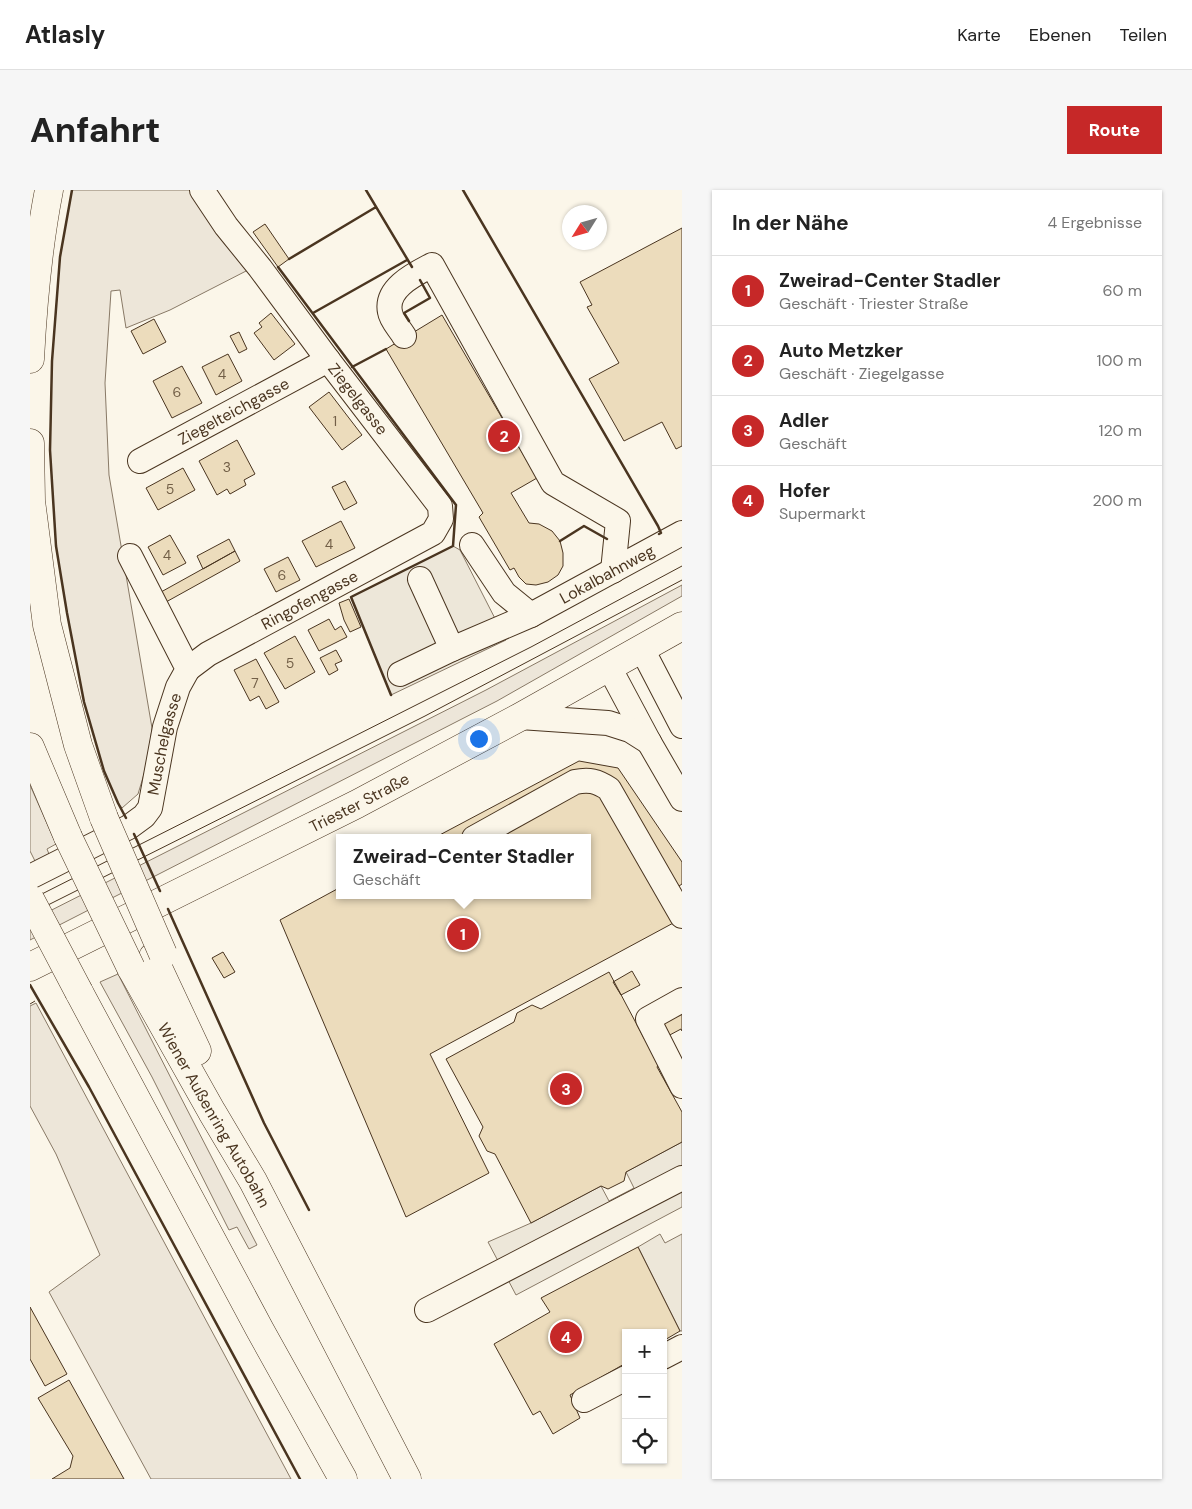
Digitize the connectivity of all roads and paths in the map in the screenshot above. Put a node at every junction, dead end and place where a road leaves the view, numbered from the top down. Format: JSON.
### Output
{"nodes":[{"id":1,"x":32,"y":190,"type":"edge"},
{"id":2,"x":49,"y":190,"type":"edge"},
{"id":3,"x":202,"y":190,"type":"edge"},
{"id":4,"x":30,"y":204,"type":"edge"},
{"id":5,"x":404,"y":336,"type":"dead end"},
{"id":6,"x":30,"y":359,"type":"edge"},
{"id":7,"x":328,"y":360,"type":"junction"},
{"id":8,"x":30,"y":443,"type":"edge"},
{"id":9,"x":140,"y":461,"type":"dead end"},
{"id":10,"x":433,"y":533,"type":"joint"},
{"id":11,"x":682,"y":533,"type":"edge"},
{"id":12,"x":472,"y":545,"type":"dead end"},
{"id":13,"x":130,"y":556,"type":"dead end"},
{"id":14,"x":613,"y":570,"type":"junction"},
{"id":15,"x":30,"y":575,"type":"edge"},
{"id":16,"x":420,"y":579,"type":"dead end"},
{"id":17,"x":531,"y":615,"type":"junction"},
{"id":18,"x":682,"y":626,"type":"edge"},
{"id":19,"x":452,"y":648,"type":"junction"},
{"id":20,"x":642,"y":649,"type":"junction"},
{"id":21,"x":609,"y":667,"type":"junction"},
{"id":22,"x":188,"y":669,"type":"junction"},
{"id":23,"x":400,"y":674,"type":"dead end"},
{"id":24,"x":520,"y":717,"type":"junction"},
{"id":25,"x":682,"y":726,"type":"edge"},
{"id":26,"x":649,"y":742,"type":"junction"},
{"id":27,"x":30,"y":747,"type":"edge"},
{"id":28,"x":682,"y":799,"type":"edge"},
{"id":29,"x":99,"y":821,"type":"junction"},
{"id":30,"x":481,"y":834,"type":"edge"},
{"id":31,"x":30,"y":877,"type":"edge"},
{"id":32,"x":30,"y":899,"type":"edge"},
{"id":33,"x":682,"y":916,"type":"edge"},
{"id":34,"x":149,"y":960,"type":"junction"},
{"id":35,"x":30,"y":967,"type":"edge"},
{"id":36,"x":682,"y":1000,"type":"edge"},
{"id":37,"x":682,"y":1086,"type":"edge"},
{"id":38,"x":682,"y":1178,"type":"edge"},
{"id":39,"x":253,"y":1181,"type":"junction"},
{"id":40,"x":426,"y":1310,"type":"dead end"},
{"id":41,"x":682,"y":1347,"type":"edge"},
{"id":42,"x":667,"y":1355,"type":"edge"},
{"id":43,"x":622,"y":1380,"type":"edge"},
{"id":44,"x":584,"y":1400,"type":"dead end"},
{"id":45,"x":343,"y":1479,"type":"edge"},
{"id":46,"x":407,"y":1479,"type":"edge"}],
"edges":[{"from":1,"to":4,"type":"main road"},
{"from":2,"to":6,"type":"main road"},
{"from":3,"to":7,"type":"street","name":"Ziegelgasse"},
{"from":5,"to":14,"type":"street"},
{"from":7,"to":9,"type":"street","name":"Ziegelteichgasse"},
{"from":7,"to":10,"type":"street","name":"Ziegelgasse"},
{"from":8,"to":29,"type":"main road"},
{"from":10,"to":22,"type":"street","name":"Ringofengasse"},
{"from":11,"to":14,"type":"street","name":"Lokalbahnweg"},
{"from":12,"to":17,"type":"street"},
{"from":13,"to":22,"type":"street"},
{"from":14,"to":17,"type":"street","name":"Lokalbahnweg"},
{"from":15,"to":29,"type":"main road"},
{"from":16,"to":19,"type":"street"},
{"from":17,"to":19,"type":"street","name":"Lokalbahnweg"},
{"from":18,"to":20,"type":"main road","name":"Triester Straße"},
{"from":19,"to":23,"type":"street","name":"Lokalbahnweg"},
{"from":20,"to":21,"type":"main road","name":"Triester Straße"},
{"from":20,"to":25,"type":"street"},
{"from":21,"to":24,"type":"main road","name":"Triester Straße"},
{"from":21,"to":26,"type":"street"},
{"from":22,"to":31,"type":"street","name":"Muschelgasse"},
{"from":24,"to":26,"type":"street"},
{"from":24,"to":35,"type":"main road","name":"Triester Straße"},
{"from":26,"to":28,"type":"street"},
{"from":27,"to":34,"type":"main road","name":"Wiener Außenring Autobahn","bridge":true},
{"from":29,"to":34,"type":"main road"},
{"from":30,"to":33,"type":"street"},
{"from":32,"to":45,"type":"main road","bridge":true},
{"from":34,"to":39,"type":"main road"},
{"from":34,"to":39,"type":"main road","name":"Wiener Außenring Autobahn"},
{"from":36,"to":37,"type":"street"},
{"from":38,"to":40,"type":"street"},
{"from":39,"to":46,"type":"main road","name":"Wiener Außenring Autobahn"},
{"from":41,"to":42,"type":"street"},
{"from":43,"to":44,"type":"street"}]}
